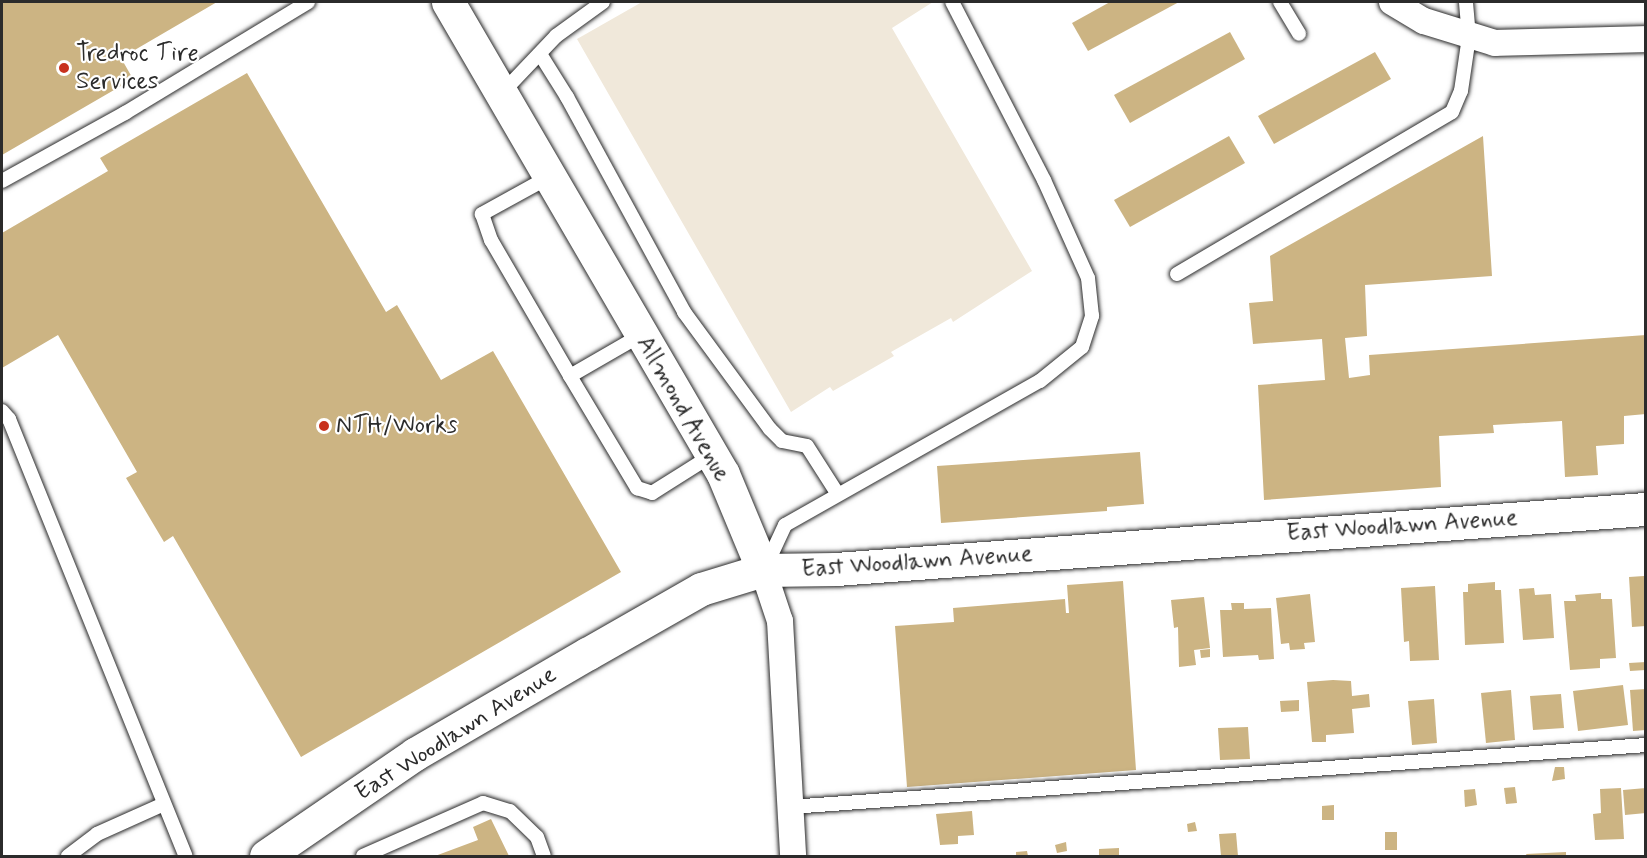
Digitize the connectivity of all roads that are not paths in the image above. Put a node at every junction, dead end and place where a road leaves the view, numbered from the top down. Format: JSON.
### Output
{"nodes":[{"id":1,"x":308,"y":2,"type":"edge"},
{"id":2,"x":448,"y":2,"type":"edge"},
{"id":3,"x":603,"y":2,"type":"edge"},
{"id":4,"x":952,"y":2,"type":"edge"},
{"id":5,"x":1280,"y":2,"type":"edge"},
{"id":6,"x":1392,"y":2,"type":"edge"},
{"id":7,"x":1466,"y":2,"type":"edge"},
{"id":8,"x":1299,"y":34,"type":"dead end"},
{"id":9,"x":1468,"y":37,"type":"junction"},
{"id":10,"x":1646,"y":39,"type":"edge"},
{"id":11,"x":540,"y":54,"type":"junction"},
{"id":12,"x":501,"y":94,"type":"junction"},
{"id":13,"x":549,"y":177,"type":"junction"},
{"id":14,"x":2,"y":181,"type":"edge"},
{"id":15,"x":1178,"y":274,"type":"dead end"},
{"id":16,"x":641,"y":335,"type":"junction"},
{"id":17,"x":570,"y":376,"type":"junction"},
{"id":18,"x":2,"y":411,"type":"edge"},
{"id":19,"x":712,"y":455,"type":"junction"},
{"id":20,"x":837,"y":493,"type":"junction"},
{"id":21,"x":1646,"y":509,"type":"edge"},
{"id":22,"x":763,"y":570,"type":"junction"},
{"id":23,"x":1646,"y":745,"type":"edge"},
{"id":24,"x":164,"y":804,"type":"junction"},
{"id":25,"x":790,"y":807,"type":"junction"},
{"id":26,"x":68,"y":856,"type":"edge"},
{"id":27,"x":186,"y":856,"type":"edge"},
{"id":28,"x":266,"y":856,"type":"edge"},
{"id":29,"x":363,"y":856,"type":"edge"},
{"id":30,"x":544,"y":856,"type":"edge"},
{"id":31,"x":794,"y":856,"type":"edge"}],
"edges":[{"from":1,"to":14,"type":"lane"},
{"from":2,"to":12,"type":"main road","name":"Allmond Avenue"},
{"from":3,"to":11,"type":"lane"},
{"from":4,"to":20,"type":"lane"},
{"from":5,"to":8,"type":"lane"},
{"from":6,"to":9,"type":"street"},
{"from":7,"to":9,"type":"lane"},
{"from":9,"to":10,"type":"street"},
{"from":9,"to":15,"type":"lane"},
{"from":11,"to":12,"type":"lane"},
{"from":11,"to":20,"type":"lane"},
{"from":12,"to":13,"type":"main road","name":"Allmond Avenue"},
{"from":13,"to":16,"type":"main road","name":"Allmond Avenue"},
{"from":13,"to":17,"type":"lane"},
{"from":16,"to":17,"type":"lane"},
{"from":16,"to":19,"type":"main road","name":"Allmond Avenue"},
{"from":17,"to":19,"type":"lane"},
{"from":18,"to":24,"type":"lane"},
{"from":19,"to":22,"type":"main road","name":"Allmond Avenue"},
{"from":20,"to":22,"type":"lane"},
{"from":21,"to":22,"type":"main road","name":"East Woodlawn Avenue"},
{"from":22,"to":25,"type":"street","name":"Allmond Avenue"},
{"from":22,"to":28,"type":"main road","name":"East Woodlawn Avenue"},
{"from":23,"to":25,"type":"lane"},
{"from":24,"to":26,"type":"lane"},
{"from":24,"to":27,"type":"lane"},
{"from":25,"to":31,"type":"street","name":"Allmond Avenue"},
{"from":29,"to":30,"type":"lane"}]}
